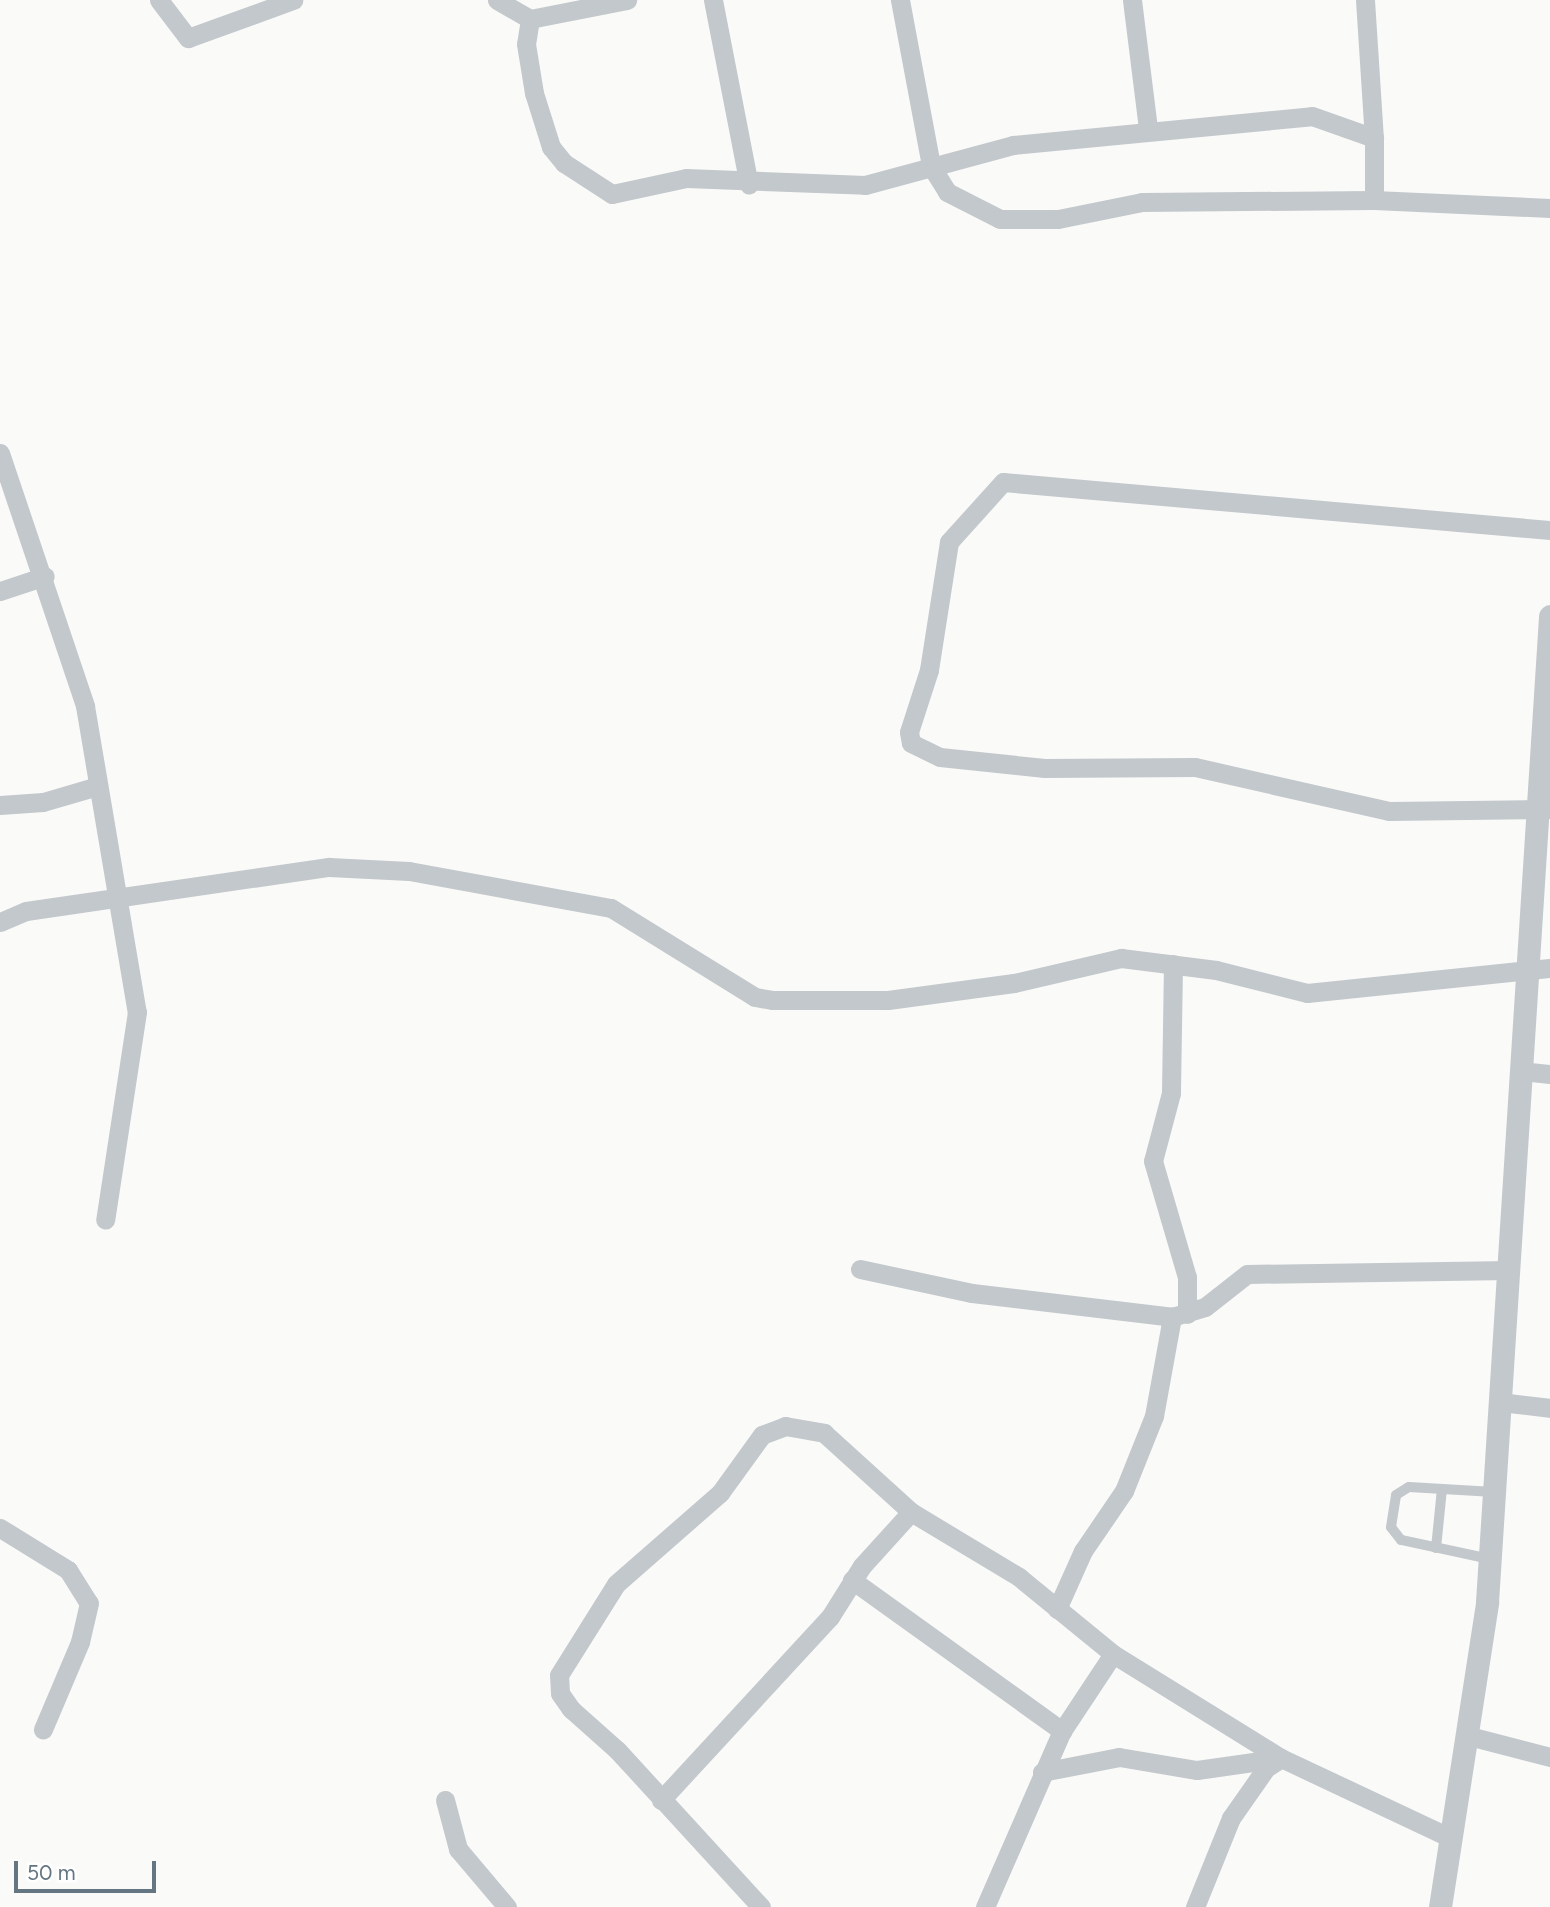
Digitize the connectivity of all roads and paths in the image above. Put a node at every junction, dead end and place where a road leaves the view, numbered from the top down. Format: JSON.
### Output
{"nodes":[{"id":1,"x":159,"y":0,"type":"edge"},
{"id":2,"x":293,"y":0,"type":"edge"},
{"id":3,"x":496,"y":0,"type":"edge"},
{"id":4,"x":627,"y":0,"type":"edge"},
{"id":5,"x":713,"y":0,"type":"edge"},
{"id":6,"x":900,"y":0,"type":"edge"},
{"id":7,"x":1132,"y":0,"type":"edge"},
{"id":8,"x":1365,"y":0,"type":"edge"},
{"id":9,"x":530,"y":19,"type":"junction"},
{"id":10,"x":1148,"y":129,"type":"junction"},
{"id":11,"x":1374,"y":138,"type":"junction"},
{"id":12,"x":931,"y":166,"type":"junction"},
{"id":13,"x":749,"y":185,"type":"junction"},
{"id":14,"x":1374,"y":200,"type":"junction"},
{"id":15,"x":1550,"y":208,"type":"edge"},
{"id":16,"x":0,"y":453,"type":"edge"},
{"id":17,"x":1550,"y":530,"type":"edge"},
{"id":18,"x":45,"y":576,"type":"junction"},
{"id":19,"x":0,"y":592,"type":"edge"},
{"id":20,"x":1550,"y":616,"type":"edge"},
{"id":21,"x":1548,"y":702,"type":"edge"},
{"id":22,"x":94,"y":787,"type":"junction"},
{"id":23,"x":0,"y":805,"type":"edge"},
{"id":24,"x":1544,"y":811,"type":"edge"},
{"id":25,"x":114,"y":900,"type":"junction"},
{"id":26,"x":0,"y":922,"type":"edge"},
{"id":27,"x":1173,"y":964,"type":"junction"},
{"id":28,"x":1539,"y":969,"type":"edge"},
{"id":29,"x":1521,"y":1071,"type":"junction"},
{"id":30,"x":1550,"y":1074,"type":"edge"},
{"id":31,"x":105,"y":1220,"type":"dead end"},
{"id":32,"x":860,"y":1269,"type":"dead end"},
{"id":33,"x":1509,"y":1270,"type":"junction"},
{"id":34,"x":1180,"y":1315,"type":"junction"},
{"id":35,"x":1500,"y":1402,"type":"junction"},
{"id":36,"x":1550,"y":1408,"type":"edge"},
{"id":37,"x":1442,"y":1489,"type":"junction"},
{"id":38,"x":1494,"y":1492,"type":"junction"},
{"id":39,"x":911,"y":1512,"type":"junction"},
{"id":40,"x":0,"y":1528,"type":"edge"},
{"id":41,"x":1436,"y":1548,"type":"junction"},
{"id":42,"x":1490,"y":1559,"type":"junction"},
{"id":43,"x":852,"y":1580,"type":"junction"},
{"id":44,"x":1056,"y":1609,"type":"junction"},
{"id":45,"x":1113,"y":1654,"type":"junction"},
{"id":46,"x":43,"y":1729,"type":"dead end"},
{"id":47,"x":1062,"y":1731,"type":"junction"},
{"id":48,"x":1468,"y":1736,"type":"junction"},
{"id":49,"x":1550,"y":1757,"type":"edge"},
{"id":50,"x":1281,"y":1758,"type":"junction"},
{"id":51,"x":1042,"y":1772,"type":"junction"},
{"id":52,"x":445,"y":1800,"type":"dead end"},
{"id":53,"x":661,"y":1800,"type":"junction"},
{"id":54,"x":1451,"y":1838,"type":"junction"},
{"id":55,"x":1442,"y":1906,"type":"edge"},
{"id":56,"x":507,"y":1907,"type":"edge"},
{"id":57,"x":761,"y":1907,"type":"edge"},
{"id":58,"x":985,"y":1907,"type":"edge"},
{"id":59,"x":1195,"y":1907,"type":"edge"}],
"edges":[{"from":1,"to":2,"type":"street"},
{"from":3,"to":9,"type":"street"},
{"from":4,"to":9,"type":"street"},
{"from":5,"to":13,"type":"street"},
{"from":6,"to":12,"type":"street"},
{"from":7,"to":10,"type":"street"},
{"from":8,"to":11,"type":"street"},
{"from":9,"to":13,"type":"street"},
{"from":10,"to":11,"type":"street"},
{"from":10,"to":12,"type":"street"},
{"from":11,"to":14,"type":"street"},
{"from":12,"to":13,"type":"street"},
{"from":12,"to":14,"type":"street"},
{"from":14,"to":15,"type":"street"},
{"from":16,"to":18,"type":"street"},
{"from":17,"to":24,"type":"street"},
{"from":18,"to":19,"type":"street"},
{"from":18,"to":22,"type":"street"},
{"from":20,"to":21,"type":"street"},
{"from":21,"to":24,"type":"street"},
{"from":22,"to":23,"type":"street"},
{"from":22,"to":25,"type":"street"},
{"from":24,"to":28,"type":"street"},
{"from":25,"to":26,"type":"street"},
{"from":25,"to":27,"type":"street"},
{"from":25,"to":31,"type":"street"},
{"from":27,"to":28,"type":"street"},
{"from":27,"to":34,"type":"street"},
{"from":28,"to":29,"type":"street"},
{"from":29,"to":30,"type":"street"},
{"from":29,"to":33,"type":"street"},
{"from":32,"to":34,"type":"street"},
{"from":33,"to":34,"type":"street"},
{"from":33,"to":35,"type":"street"},
{"from":34,"to":44,"type":"street"},
{"from":35,"to":36,"type":"street"},
{"from":35,"to":38,"type":"street"},
{"from":37,"to":38,"type":"lane"},
{"from":37,"to":41,"type":"lane"},
{"from":37,"to":41,"type":"lane"},
{"from":38,"to":42,"type":"street"},
{"from":39,"to":43,"type":"street"},
{"from":39,"to":44,"type":"street"},
{"from":39,"to":53,"type":"street"},
{"from":40,"to":46,"type":"street"},
{"from":41,"to":42,"type":"lane"},
{"from":42,"to":48,"type":"street"},
{"from":43,"to":47,"type":"street"},
{"from":43,"to":53,"type":"street"},
{"from":44,"to":45,"type":"street"},
{"from":45,"to":47,"type":"street"},
{"from":45,"to":50,"type":"street"},
{"from":47,"to":51,"type":"street"},
{"from":48,"to":49,"type":"street"},
{"from":48,"to":54,"type":"street"},
{"from":50,"to":51,"type":"street"},
{"from":50,"to":54,"type":"street"},
{"from":50,"to":59,"type":"street"},
{"from":51,"to":58,"type":"street"},
{"from":52,"to":56,"type":"street"},
{"from":53,"to":57,"type":"street"},
{"from":54,"to":55,"type":"street"}]}
